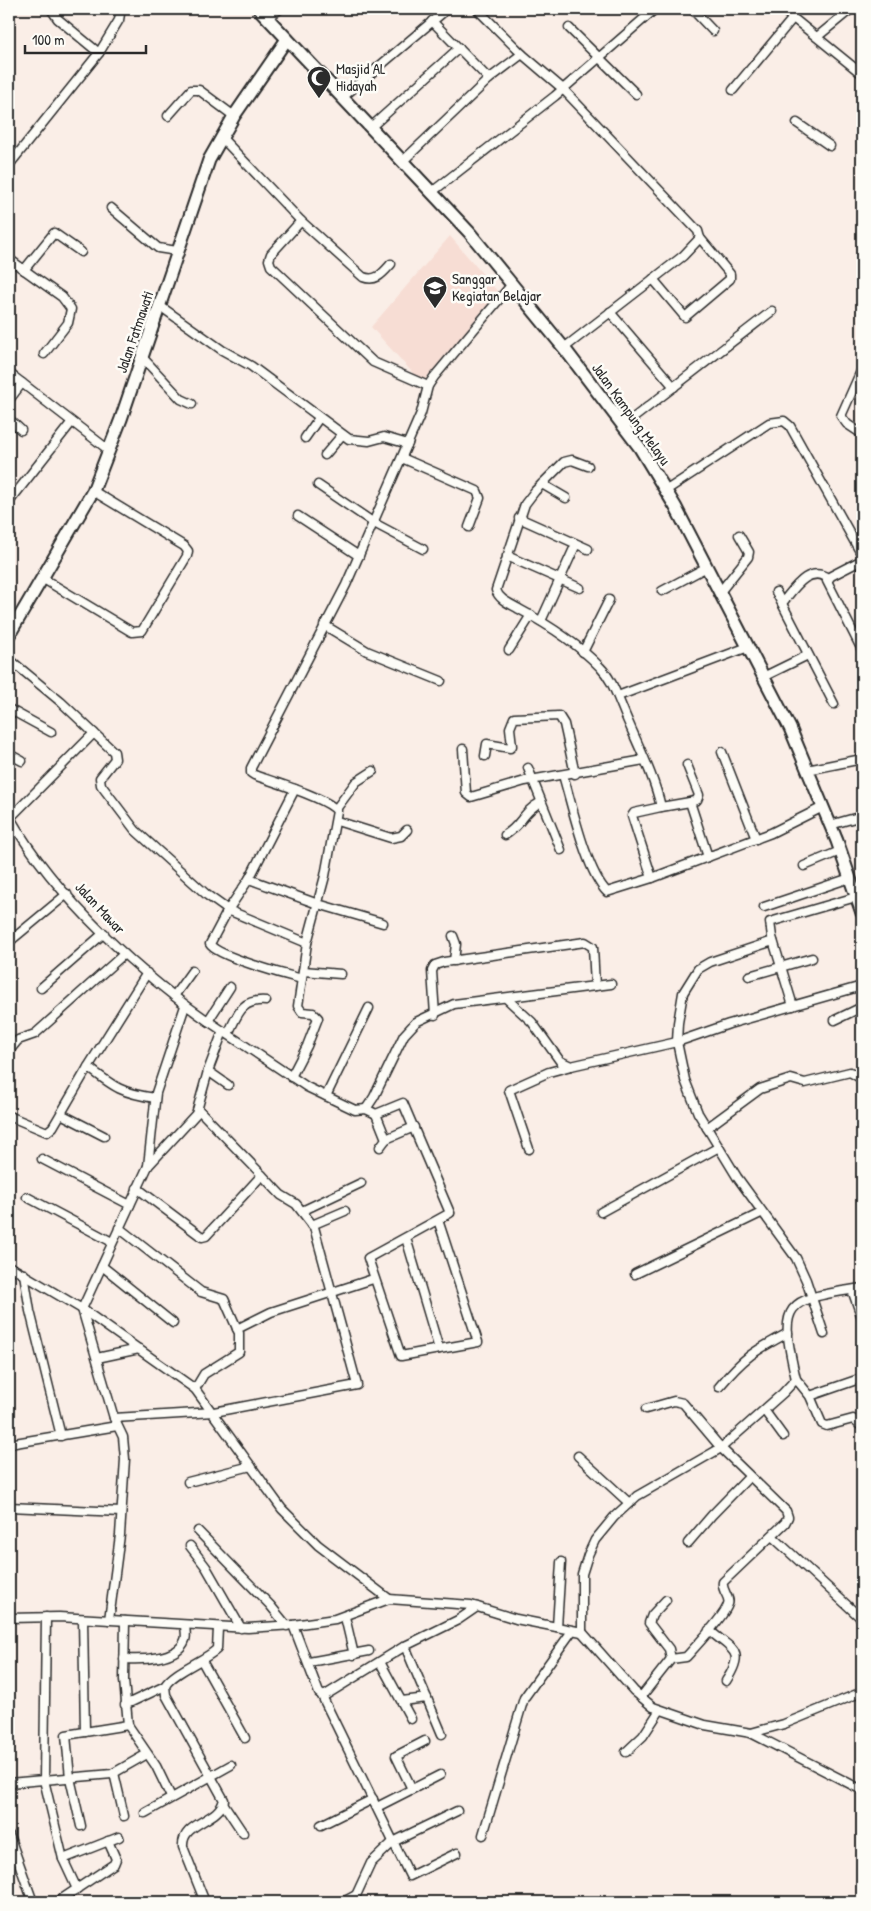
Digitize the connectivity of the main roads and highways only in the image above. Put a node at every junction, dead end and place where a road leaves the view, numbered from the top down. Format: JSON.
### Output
{"nodes":[{"id":1,"x":259,"y":9,"type":"edge"},
{"id":2,"x":287,"y":39,"type":"junction"},
{"id":3,"x":9,"y":635,"type":"edge"},
{"id":4,"x":862,"y":913,"type":"edge"}],
"edges":[{"from":1,"to":2,"type":"main road","name":"Jalan Kampung Melayu"},
{"from":2,"to":3,"type":"main road","name":"Jalan Fatmawati"},
{"from":2,"to":4,"type":"main road","name":"Jalan Kampung Melayu"}]}
